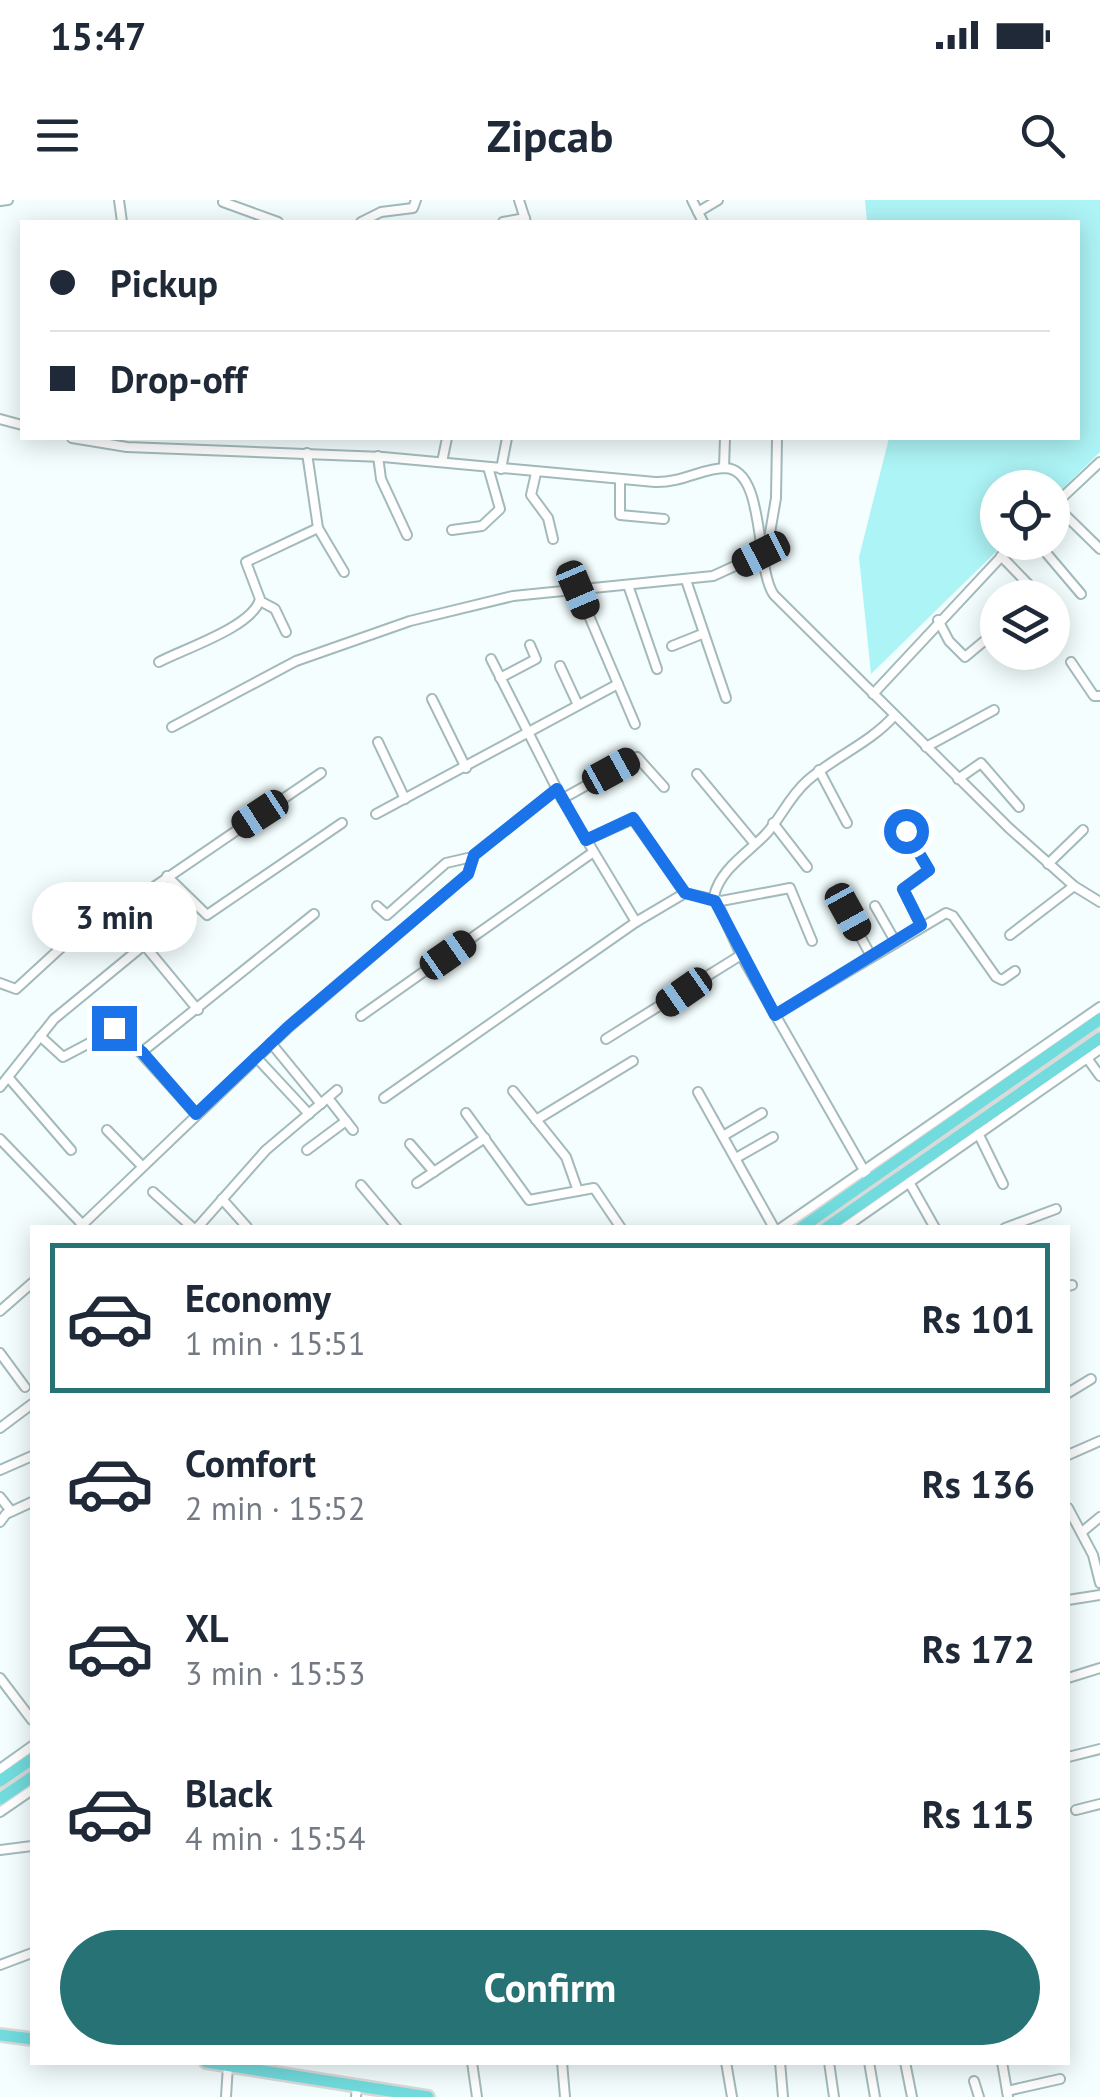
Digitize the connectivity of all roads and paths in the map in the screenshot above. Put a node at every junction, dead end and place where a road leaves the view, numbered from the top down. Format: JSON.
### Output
{"nodes":[{"id":1,"x":8,"y":200,"type":"edge"},
{"id":2,"x":519,"y":200,"type":"edge"},
{"id":3,"x":692,"y":200,"type":"edge"},
{"id":4,"x":718,"y":200,"type":"edge"},
{"id":5,"x":0,"y":201,"type":"edge"},
{"id":6,"x":223,"y":202,"type":"edge"},
{"id":7,"x":414,"y":204,"type":"edge"},
{"id":8,"x":382,"y":212,"type":"junction"},
{"id":9,"x":698,"y":212,"type":"junction"},
{"id":10,"x":272,"y":220,"type":"edge"},
{"id":11,"x":364,"y":220,"type":"edge"},
{"id":12,"x":383,"y":220,"type":"edge"},
{"id":13,"x":525,"y":220,"type":"edge"},
{"id":14,"x":702,"y":220,"type":"edge"},
{"id":15,"x":100,"y":440,"type":"edge"},
{"id":16,"x":198,"y":440,"type":"edge"},
{"id":17,"x":246,"y":440,"type":"edge"},
{"id":18,"x":447,"y":440,"type":"edge"},
{"id":19,"x":508,"y":440,"type":"edge"},
{"id":20,"x":725,"y":440,"type":"edge"},
{"id":21,"x":777,"y":440,"type":"edge"},
{"id":22,"x":127,"y":442,"type":"edge"},
{"id":23,"x":198,"y":450,"type":"junction"},
{"id":24,"x":246,"y":451,"type":"junction"},
{"id":25,"x":307,"y":454,"type":"junction"},
{"id":26,"x":378,"y":456,"type":"junction"},
{"id":27,"x":442,"y":462,"type":"junction"},
{"id":28,"x":1100,"y":462,"type":"edge"},
{"id":29,"x":488,"y":467,"type":"junction"},
{"id":30,"x":724,"y":468,"type":"junction"},
{"id":31,"x":501,"y":469,"type":"junction"},
{"id":32,"x":536,"y":473,"type":"junction"},
{"id":33,"x":620,"y":480,"type":"junction"},
{"id":34,"x":1070,"y":491,"type":"edge"},
{"id":35,"x":664,"y":519,"type":"dead end"},
{"id":36,"x":1070,"y":521,"type":"edge"},
{"id":37,"x":318,"y":528,"type":"junction"},
{"id":38,"x":452,"y":530,"type":"dead end"},
{"id":39,"x":407,"y":535,"type":"dead end"},
{"id":40,"x":554,"y":539,"type":"dead end"},
{"id":41,"x":1100,"y":550,"type":"edge"},
{"id":42,"x":761,"y":554,"type":"junction"},
{"id":43,"x":996,"y":560,"type":"edge"},
{"id":44,"x":1004,"y":560,"type":"edge"},
{"id":45,"x":1052,"y":560,"type":"edge"},
{"id":46,"x":764,"y":568,"type":"junction"},
{"id":47,"x":344,"y":572,"type":"dead end"},
{"id":48,"x":686,"y":580,"type":"junction"},
{"id":49,"x":1024,"y":580,"type":"edge"},
{"id":50,"x":628,"y":585,"type":"junction"},
{"id":51,"x":578,"y":590,"type":"junction"},
{"id":52,"x":1081,"y":594,"type":"dead end"},
{"id":53,"x":260,"y":601,"type":"junction"},
{"id":54,"x":938,"y":620,"type":"junction"},
{"id":55,"x":286,"y":632,"type":"dead end"},
{"id":56,"x":702,"y":634,"type":"junction"},
{"id":57,"x":530,"y":644,"type":"dead end"},
{"id":58,"x":980,"y":644,"type":"edge"},
{"id":59,"x":672,"y":646,"type":"dead end"},
{"id":60,"x":491,"y":659,"type":"dead end"},
{"id":61,"x":158,"y":662,"type":"dead end"},
{"id":62,"x":1071,"y":662,"type":"dead end"},
{"id":63,"x":560,"y":666,"type":"dead end"},
{"id":64,"x":657,"y":668,"type":"dead end"},
{"id":65,"x":500,"y":678,"type":"junction"},
{"id":66,"x":618,"y":684,"type":"junction"},
{"id":67,"x":873,"y":694,"type":"junction"},
{"id":68,"x":1100,"y":696,"type":"edge"},
{"id":69,"x":726,"y":698,"type":"dead end"},
{"id":70,"x":432,"y":699,"type":"dead end"},
{"id":71,"x":578,"y":705,"type":"junction"},
{"id":72,"x":994,"y":710,"type":"dead end"},
{"id":73,"x":894,"y":716,"type":"junction"},
{"id":74,"x":636,"y":724,"type":"dead end"},
{"id":75,"x":172,"y":727,"type":"dead end"},
{"id":76,"x":526,"y":732,"type":"junction"},
{"id":77,"x":378,"y":742,"type":"dead end"},
{"id":78,"x":926,"y":748,"type":"junction"},
{"id":79,"x":466,"y":768,"type":"junction"},
{"id":80,"x":819,"y":770,"type":"junction"},
{"id":81,"x":321,"y":773,"type":"dead end"},
{"id":82,"x":697,"y":774,"type":"dead end"},
{"id":83,"x":958,"y":779,"type":"junction"},
{"id":84,"x":664,"y":787,"type":"dead end"},
{"id":85,"x":557,"y":789,"type":"junction"},
{"id":86,"x":562,"y":798,"type":"junction"},
{"id":87,"x":406,"y":799,"type":"junction"},
{"id":88,"x":1019,"y":807,"type":"dead end"},
{"id":89,"x":376,"y":814,"type":"dead end"},
{"id":90,"x":896,"y":814,"type":"dead end"},
{"id":91,"x":342,"y":823,"type":"dead end"},
{"id":92,"x":846,"y":823,"type":"dead end"},
{"id":93,"x":773,"y":824,"type":"junction"},
{"id":94,"x":1083,"y":830,"type":"dead end"},
{"id":95,"x":586,"y":840,"type":"junction"},
{"id":96,"x":756,"y":844,"type":"junction"},
{"id":97,"x":592,"y":853,"type":"junction"},
{"id":98,"x":472,"y":857,"type":"junction"},
{"id":99,"x":1048,"y":864,"type":"junction"},
{"id":100,"x":807,"y":866,"type":"dead end"},
{"id":101,"x":167,"y":876,"type":"junction"},
{"id":102,"x":1074,"y":886,"type":"junction"},
{"id":103,"x":685,"y":893,"type":"junction"},
{"id":104,"x":715,"y":901,"type":"junction"},
{"id":105,"x":1100,"y":902,"type":"edge"},
{"id":106,"x":377,"y":906,"type":"dead end"},
{"id":107,"x":876,"y":906,"type":"dead end"},
{"id":108,"x":117,"y":912,"type":"junction"},
{"id":109,"x":848,"y":912,"type":"dead end"},
{"id":110,"x":314,"y":914,"type":"dead end"},
{"id":111,"x":636,"y":922,"type":"junction"},
{"id":112,"x":921,"y":925,"type":"junction"},
{"id":113,"x":1010,"y":935,"type":"dead end"},
{"id":114,"x":812,"y":941,"type":"dead end"},
{"id":115,"x":895,"y":941,"type":"junction"},
{"id":116,"x":144,"y":945,"type":"junction"},
{"id":117,"x":741,"y":956,"type":"junction"},
{"id":118,"x":871,"y":956,"type":"junction"},
{"id":119,"x":1015,"y":971,"type":"dead end"},
{"id":120,"x":0,"y":983,"type":"edge"},
{"id":121,"x":1100,"y":1006,"type":"edge"},
{"id":122,"x":198,"y":1010,"type":"junction"},
{"id":123,"x":775,"y":1015,"type":"junction"},
{"id":124,"x":361,"y":1016,"type":"dead end"},
{"id":125,"x":1100,"y":1020,"type":"edge"},
{"id":126,"x":1081,"y":1026,"type":"junction"},
{"id":127,"x":40,"y":1036,"type":"junction"},
{"id":128,"x":1100,"y":1038,"type":"edge"},
{"id":129,"x":606,"y":1039,"type":"dead end"},
{"id":130,"x":271,"y":1043,"type":"junction"},
{"id":131,"x":1100,"y":1049,"type":"edge"},
{"id":132,"x":142,"y":1052,"type":"junction"},
{"id":133,"x":256,"y":1057,"type":"junction"},
{"id":134,"x":1087,"y":1058,"type":"junction"},
{"id":135,"x":633,"y":1060,"type":"dead end"},
{"id":136,"x":1100,"y":1076,"type":"edge"},
{"id":137,"x":8,"y":1078,"type":"junction"},
{"id":138,"x":0,"y":1087,"type":"edge"},
{"id":139,"x":337,"y":1090,"type":"dead end"},
{"id":140,"x":513,"y":1091,"type":"dead end"},
{"id":141,"x":698,"y":1092,"type":"dead end"},
{"id":142,"x":384,"y":1098,"type":"dead end"},
{"id":143,"x":324,"y":1101,"type":"junction"},
{"id":144,"x":466,"y":1113,"type":"dead end"},
{"id":145,"x":762,"y":1113,"type":"dead end"},
{"id":146,"x":196,"y":1114,"type":"junction"},
{"id":147,"x":309,"y":1114,"type":"junction"},
{"id":148,"x":536,"y":1120,"type":"junction"},
{"id":149,"x":346,"y":1121,"type":"junction"},
{"id":150,"x":107,"y":1130,"type":"dead end"},
{"id":151,"x":353,"y":1130,"type":"dead end"},
{"id":152,"x":978,"y":1133,"type":"junction"},
{"id":153,"x":723,"y":1136,"type":"junction"},
{"id":154,"x":773,"y":1136,"type":"dead end"},
{"id":155,"x":485,"y":1138,"type":"junction"},
{"id":156,"x":0,"y":1139,"type":"edge"},
{"id":157,"x":410,"y":1144,"type":"dead end"},
{"id":158,"x":71,"y":1150,"type":"dead end"},
{"id":159,"x":308,"y":1150,"type":"dead end"},
{"id":160,"x":736,"y":1158,"type":"junction"},
{"id":161,"x":141,"y":1166,"type":"junction"},
{"id":162,"x":434,"y":1172,"type":"junction"},
{"id":163,"x":867,"y":1174,"type":"junction"},
{"id":164,"x":908,"y":1182,"type":"junction"},
{"id":165,"x":417,"y":1183,"type":"dead end"},
{"id":166,"x":1003,"y":1184,"type":"dead end"},
{"id":167,"x":361,"y":1185,"type":"dead end"},
{"id":168,"x":578,"y":1191,"type":"junction"},
{"id":169,"x":153,"y":1192,"type":"dead end"},
{"id":170,"x":222,"y":1199,"type":"junction"},
{"id":171,"x":1056,"y":1210,"type":"dead end"},
{"id":172,"x":848,"y":1223,"type":"edge"},
{"id":173,"x":806,"y":1224,"type":"edge"},
{"id":174,"x":79,"y":1225,"type":"edge"},
{"id":175,"x":81,"y":1225,"type":"edge"},
{"id":176,"x":191,"y":1225,"type":"edge"},
{"id":177,"x":197,"y":1225,"type":"edge"},
{"id":178,"x":246,"y":1225,"type":"edge"},
{"id":179,"x":394,"y":1225,"type":"edge"},
{"id":180,"x":619,"y":1225,"type":"edge"},
{"id":181,"x":776,"y":1225,"type":"edge"},
{"id":182,"x":783,"y":1225,"type":"edge"},
{"id":183,"x":933,"y":1225,"type":"edge"},
{"id":184,"x":1014,"y":1225,"type":"edge"},
{"id":185,"x":30,"y":1285,"type":"edge"},
{"id":186,"x":0,"y":1311,"type":"edge"},
{"id":187,"x":0,"y":1354,"type":"edge"},
{"id":188,"x":1091,"y":1378,"type":"dead end"},
{"id":189,"x":25,"y":1386,"type":"dead end"},
{"id":190,"x":1070,"y":1391,"type":"edge"},
{"id":191,"x":30,"y":1406,"type":"edge"},
{"id":192,"x":0,"y":1428,"type":"edge"},
{"id":193,"x":1100,"y":1441,"type":"edge"},
{"id":194,"x":1070,"y":1454,"type":"edge"},
{"id":195,"x":30,"y":1457,"type":"edge"},
{"id":196,"x":0,"y":1470,"type":"edge"},
{"id":197,"x":0,"y":1497,"type":"edge"},
{"id":198,"x":30,"y":1503,"type":"edge"},
{"id":199,"x":1070,"y":1511,"type":"edge"},
{"id":200,"x":11,"y":1512,"type":"junction"},
{"id":201,"x":1100,"y":1517,"type":"edge"},
{"id":202,"x":0,"y":1522,"type":"edge"},
{"id":203,"x":1082,"y":1532,"type":"junction"},
{"id":204,"x":1100,"y":1583,"type":"edge"},
{"id":205,"x":1100,"y":1594,"type":"edge"},
{"id":206,"x":1070,"y":1600,"type":"edge"},
{"id":207,"x":1100,"y":1668,"type":"edge"},
{"id":208,"x":1070,"y":1677,"type":"edge"},
{"id":209,"x":0,"y":1678,"type":"edge"},
{"id":210,"x":30,"y":1717,"type":"edge"},
{"id":211,"x":30,"y":1747,"type":"edge"},
{"id":212,"x":1100,"y":1749,"type":"edge"},
{"id":213,"x":1070,"y":1757,"type":"edge"},
{"id":214,"x":30,"y":1759,"type":"edge"},
{"id":215,"x":0,"y":1769,"type":"edge"},
{"id":216,"x":30,"y":1778,"type":"edge"},
{"id":217,"x":0,"y":1781,"type":"edge"},
{"id":218,"x":30,"y":1791,"type":"edge"},
{"id":219,"x":0,"y":1800,"type":"edge"},
{"id":220,"x":1100,"y":1804,"type":"edge"},
{"id":221,"x":1076,"y":1810,"type":"dead end"},
{"id":222,"x":0,"y":1812,"type":"edge"},
{"id":223,"x":30,"y":1846,"type":"edge"},
{"id":224,"x":0,"y":1850,"type":"edge"},
{"id":225,"x":30,"y":1954,"type":"edge"},
{"id":226,"x":0,"y":1965,"type":"edge"},
{"id":227,"x":0,"y":2035,"type":"edge"},
{"id":228,"x":30,"y":2040,"type":"edge"},
{"id":229,"x":228,"y":2065,"type":"joint"},
{"id":230,"x":473,"y":2065,"type":"edge"},
{"id":231,"x":562,"y":2065,"type":"edge"},
{"id":232,"x":727,"y":2065,"type":"edge"},
{"id":233,"x":780,"y":2065,"type":"edge"},
{"id":234,"x":829,"y":2065,"type":"edge"},
{"id":235,"x":870,"y":2065,"type":"edge"},
{"id":236,"x":906,"y":2065,"type":"edge"},
{"id":237,"x":1002,"y":2065,"type":"edge"},
{"id":238,"x":278,"y":2068,"type":"edge"},
{"id":239,"x":1060,"y":2079,"type":"dead end"},
{"id":240,"x":974,"y":2081,"type":"dead end"},
{"id":241,"x":356,"y":2092,"type":"edge"},
{"id":242,"x":1007,"y":2094,"type":"edge"},
{"id":243,"x":226,"y":2097,"type":"edge"},
{"id":244,"x":428,"y":2097,"type":"edge"},
{"id":245,"x":478,"y":2097,"type":"edge"},
{"id":246,"x":564,"y":2097,"type":"edge"},
{"id":247,"x":732,"y":2097,"type":"edge"},
{"id":248,"x":783,"y":2097,"type":"edge"},
{"id":249,"x":834,"y":2097,"type":"edge"},
{"id":250,"x":875,"y":2097,"type":"edge"},
{"id":251,"x":912,"y":2097,"type":"edge"},
{"id":252,"x":979,"y":2097,"type":"edge"}],
"edges":[{"from":1,"to":5,"type":"street"},
{"from":2,"to":13,"type":"street"},
{"from":3,"to":9,"type":"street"},
{"from":4,"to":9,"type":"street"},
{"from":6,"to":10,"type":"street"},
{"from":7,"to":8,"type":"street"},
{"from":8,"to":11,"type":"street"},
{"from":8,"to":12,"type":"street"},
{"from":9,"to":14,"type":"street"},
{"from":15,"to":22,"type":"street"},
{"from":16,"to":23,"type":"street"},
{"from":17,"to":24,"type":"street"},
{"from":18,"to":27,"type":"street"},
{"from":19,"to":31,"type":"street"},
{"from":20,"to":30,"type":"street"},
{"from":21,"to":46,"type":"street"},
{"from":22,"to":23,"type":"street"},
{"from":23,"to":24,"type":"street"},
{"from":24,"to":25,"type":"street"},
{"from":25,"to":26,"type":"street"},
{"from":25,"to":37,"type":"street"},
{"from":26,"to":27,"type":"street"},
{"from":26,"to":39,"type":"street"},
{"from":27,"to":29,"type":"street"},
{"from":28,"to":34,"type":"street"},
{"from":29,"to":31,"type":"street"},
{"from":29,"to":38,"type":"street"},
{"from":30,"to":33,"type":"street"},
{"from":30,"to":42,"type":"street"},
{"from":31,"to":32,"type":"street"},
{"from":32,"to":33,"type":"street"},
{"from":32,"to":40,"type":"street"},
{"from":33,"to":35,"type":"street"},
{"from":36,"to":41,"type":"street"},
{"from":37,"to":47,"type":"street"},
{"from":37,"to":53,"type":"street"},
{"from":42,"to":46,"type":"street"},
{"from":42,"to":48,"type":"street"},
{"from":43,"to":54,"type":"street"},
{"from":44,"to":49,"type":"street"},
{"from":45,"to":52,"type":"street"},
{"from":46,"to":67,"type":"street"},
{"from":48,"to":50,"type":"street"},
{"from":48,"to":56,"type":"street"},
{"from":50,"to":51,"type":"street"},
{"from":50,"to":64,"type":"street"},
{"from":51,"to":66,"type":"street"},
{"from":51,"to":75,"type":"street"},
{"from":53,"to":55,"type":"street"},
{"from":53,"to":61,"type":"street"},
{"from":54,"to":58,"type":"street"},
{"from":54,"to":67,"type":"street"},
{"from":56,"to":59,"type":"street"},
{"from":56,"to":69,"type":"street"},
{"from":57,"to":65,"type":"street"},
{"from":60,"to":65,"type":"street"},
{"from":62,"to":68,"type":"street"},
{"from":63,"to":71,"type":"street"},
{"from":65,"to":76,"type":"street"},
{"from":66,"to":71,"type":"street"},
{"from":66,"to":74,"type":"street"},
{"from":67,"to":73,"type":"street"},
{"from":70,"to":79,"type":"street"},
{"from":71,"to":76,"type":"street"},
{"from":72,"to":78,"type":"street"},
{"from":73,"to":78,"type":"street"},
{"from":73,"to":80,"type":"street"},
{"from":76,"to":79,"type":"street"},
{"from":76,"to":85,"type":"street"},
{"from":77,"to":87,"type":"street"},
{"from":78,"to":83,"type":"street"},
{"from":79,"to":87,"type":"street"},
{"from":80,"to":92,"type":"street"},
{"from":80,"to":93,"type":"street"},
{"from":81,"to":101,"type":"street"},
{"from":82,"to":96,"type":"street"},
{"from":83,"to":88,"type":"street"},
{"from":83,"to":99,"type":"street"},
{"from":84,"to":86,"type":"street"},
{"from":85,"to":86,"type":"street"},
{"from":85,"to":98,"type":"street"},
{"from":86,"to":95,"type":"street"},
{"from":87,"to":89,"type":"street"},
{"from":90,"to":112,"type":"street"},
{"from":91,"to":101,"type":"street"},
{"from":93,"to":96,"type":"street"},
{"from":93,"to":100,"type":"street"},
{"from":94,"to":99,"type":"street"},
{"from":95,"to":97,"type":"street"},
{"from":95,"to":103,"type":"street"},
{"from":96,"to":104,"type":"street"},
{"from":97,"to":111,"type":"street"},
{"from":97,"to":124,"type":"street"},
{"from":98,"to":106,"type":"street"},
{"from":98,"to":130,"type":"street"},
{"from":99,"to":102,"type":"street"},
{"from":101,"to":108,"type":"street"},
{"from":102,"to":105,"type":"street"},
{"from":102,"to":113,"type":"street"},
{"from":103,"to":104,"type":"street"},
{"from":103,"to":111,"type":"street"},
{"from":104,"to":114,"type":"street"},
{"from":104,"to":117,"type":"street"},
{"from":107,"to":115,"type":"street"},
{"from":108,"to":116,"type":"street"},
{"from":108,"to":120,"type":"street"},
{"from":109,"to":118,"type":"street"},
{"from":110,"to":122,"type":"street"},
{"from":111,"to":142,"type":"street"},
{"from":112,"to":115,"type":"street"},
{"from":112,"to":119,"type":"street"},
{"from":115,"to":118,"type":"street"},
{"from":116,"to":122,"type":"street"},
{"from":116,"to":127,"type":"street"},
{"from":117,"to":123,"type":"street"},
{"from":117,"to":129,"type":"street"},
{"from":118,"to":123,"type":"street"},
{"from":121,"to":126,"type":"street"},
{"from":122,"to":132,"type":"street"},
{"from":123,"to":163,"type":"street"},
{"from":125,"to":126,"type":"highway"},
{"from":126,"to":163,"type":"highway"},
{"from":127,"to":132,"type":"street"},
{"from":127,"to":137,"type":"street"},
{"from":128,"to":172,"type":"highway"},
{"from":130,"to":133,"type":"street"},
{"from":130,"to":143,"type":"street"},
{"from":131,"to":134,"type":"street"},
{"from":132,"to":146,"type":"street"},
{"from":133,"to":146,"type":"street"},
{"from":133,"to":147,"type":"street"},
{"from":134,"to":136,"type":"street"},
{"from":134,"to":152,"type":"street"},
{"from":135,"to":148,"type":"street"},
{"from":137,"to":138,"type":"street"},
{"from":137,"to":158,"type":"street"},
{"from":139,"to":143,"type":"street"},
{"from":140,"to":148,"type":"street"},
{"from":141,"to":153,"type":"street"},
{"from":143,"to":147,"type":"street"},
{"from":143,"to":149,"type":"street"},
{"from":144,"to":155,"type":"street"},
{"from":145,"to":153,"type":"street"},
{"from":146,"to":161,"type":"street"},
{"from":147,"to":170,"type":"street"},
{"from":148,"to":168,"type":"street"},
{"from":149,"to":151,"type":"street"},
{"from":149,"to":159,"type":"street"},
{"from":150,"to":161,"type":"street"},
{"from":152,"to":164,"type":"street"},
{"from":152,"to":166,"type":"street"},
{"from":153,"to":160,"type":"street"},
{"from":154,"to":160,"type":"street"},
{"from":155,"to":162,"type":"street"},
{"from":155,"to":168,"type":"street"},
{"from":156,"to":174,"type":"street"},
{"from":157,"to":162,"type":"street"},
{"from":160,"to":181,"type":"street"},
{"from":161,"to":175,"type":"street"},
{"from":162,"to":165,"type":"street"},
{"from":163,"to":173,"type":"highway"},
{"from":163,"to":182,"type":"street"},
{"from":164,"to":172,"type":"street"},
{"from":164,"to":183,"type":"street"},
{"from":167,"to":179,"type":"street"},
{"from":168,"to":180,"type":"street"},
{"from":169,"to":176,"type":"street"},
{"from":170,"to":177,"type":"street"},
{"from":170,"to":178,"type":"street"},
{"from":171,"to":184,"type":"street"},
{"from":185,"to":186,"type":"street"},
{"from":187,"to":189,"type":"street"},
{"from":188,"to":190,"type":"street"},
{"from":191,"to":192,"type":"street"},
{"from":193,"to":194,"type":"street"},
{"from":195,"to":196,"type":"street"},
{"from":197,"to":200,"type":"street"},
{"from":198,"to":200,"type":"street"},
{"from":199,"to":203,"type":"street"},
{"from":200,"to":202,"type":"street"},
{"from":201,"to":203,"type":"street"},
{"from":203,"to":204,"type":"street"},
{"from":205,"to":206,"type":"street"},
{"from":207,"to":208,"type":"street"},
{"from":209,"to":210,"type":"street"},
{"from":211,"to":215,"type":"street"},
{"from":212,"to":213,"type":"street"},
{"from":214,"to":217,"type":"highway"},
{"from":216,"to":219,"type":"highway"},
{"from":218,"to":222,"type":"street"},
{"from":220,"to":221,"type":"street"},
{"from":223,"to":224,"type":"street"},
{"from":225,"to":226,"type":"street"},
{"from":227,"to":228,"type":"highway"},
{"from":229,"to":238,"type":"highway"},
{"from":229,"to":243,"type":"street"},
{"from":230,"to":245,"type":"street"},
{"from":231,"to":246,"type":"street"},
{"from":232,"to":247,"type":"street"},
{"from":233,"to":248,"type":"street"},
{"from":234,"to":249,"type":"street"},
{"from":235,"to":250,"type":"street"},
{"from":236,"to":251,"type":"street"},
{"from":237,"to":242,"type":"street"},
{"from":238,"to":241,"type":"highway"},
{"from":239,"to":242,"type":"street"},
{"from":240,"to":252,"type":"street"},
{"from":241,"to":244,"type":"highway"}]}
